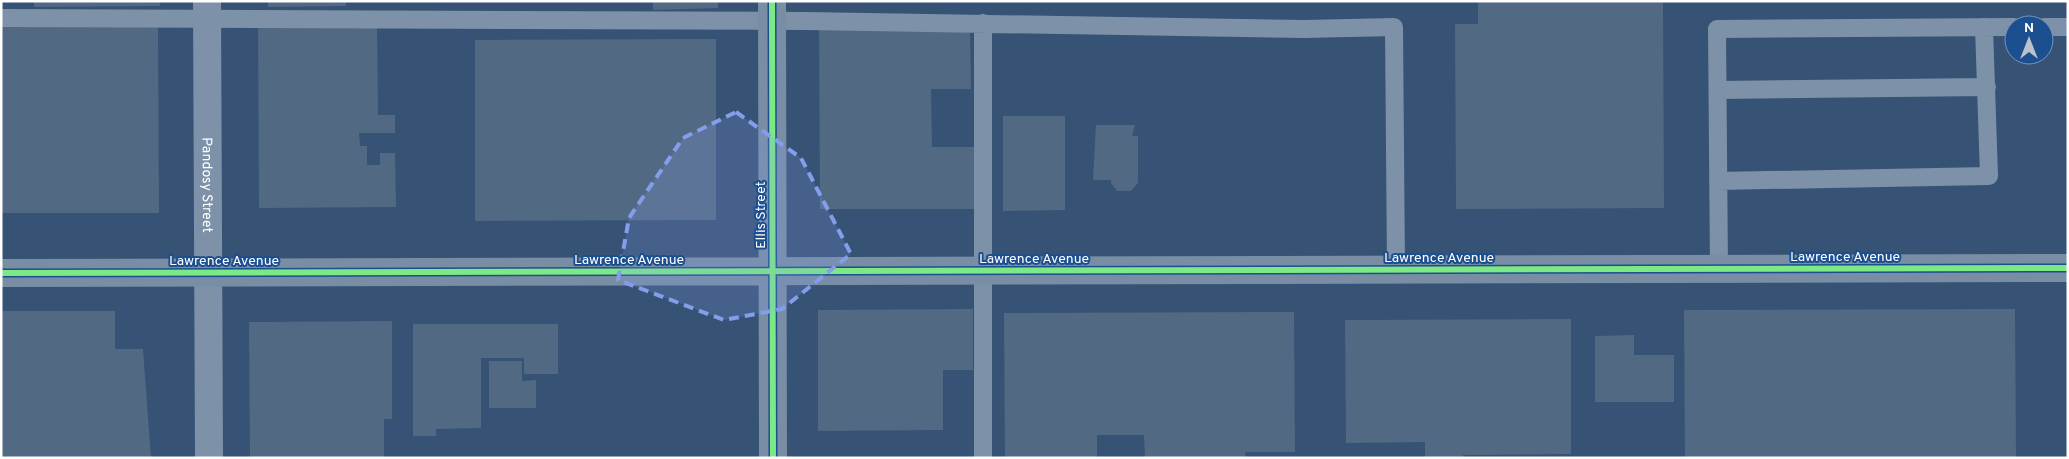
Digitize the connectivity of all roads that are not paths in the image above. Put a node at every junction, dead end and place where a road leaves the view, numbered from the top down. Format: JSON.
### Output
{"nodes":[{"id":1,"x":207,"y":10,"type":"edge"},
{"id":2,"x":773,"y":11,"type":"edge"},
{"id":3,"x":1,"y":18,"type":"edge"},
{"id":4,"x":983,"y":23,"type":"junction"},
{"id":5,"x":2068,"y":26,"type":"edge"},
{"id":6,"x":1984,"y":27,"type":"junction"},
{"id":7,"x":2004,"y":27,"type":"edge"},
{"id":8,"x":2054,"y":27,"type":"edge"},
{"id":9,"x":1987,"y":87,"type":"junction"},
{"id":10,"x":1718,"y":90,"type":"junction"},
{"id":11,"x":1718,"y":181,"type":"junction"},
{"id":12,"x":2068,"y":268,"type":"edge"},
{"id":13,"x":1719,"y":269,"type":"junction"},
{"id":14,"x":1396,"y":270,"type":"junction"},
{"id":15,"x":773,"y":271,"type":"junction"},
{"id":16,"x":983,"y":271,"type":"junction"},
{"id":17,"x":208,"y":272,"type":"junction"},
{"id":18,"x":1,"y":273,"type":"edge"},
{"id":19,"x":209,"y":458,"type":"edge"},
{"id":20,"x":773,"y":458,"type":"edge"},
{"id":21,"x":983,"y":458,"type":"edge"}],
"edges":[{"from":1,"to":2,"type":"lane"},
{"from":1,"to":3,"type":"lane"},
{"from":1,"to":17,"type":"street","name":"Pandosy Street"},
{"from":2,"to":4,"type":"lane"},
{"from":2,"to":15,"type":"street","name":"Ellis Street"},
{"from":4,"to":14,"type":"lane"},
{"from":4,"to":16,"type":"lane"},
{"from":5,"to":8,"type":"lane"},
{"from":6,"to":7,"type":"lane"},
{"from":6,"to":9,"type":"lane"},
{"from":6,"to":10,"type":"lane"},
{"from":9,"to":10,"type":"lane"},
{"from":9,"to":11,"type":"lane"},
{"from":10,"to":11,"type":"lane"},
{"from":11,"to":13,"type":"lane"},
{"from":12,"to":13,"type":"street","name":"Lawrence Avenue"},
{"from":13,"to":14,"type":"street","name":"Lawrence Avenue"},
{"from":14,"to":16,"type":"street","name":"Lawrence Avenue"},
{"from":15,"to":16,"type":"street","name":"Lawrence Avenue"},
{"from":15,"to":17,"type":"street","name":"Lawrence Avenue"},
{"from":15,"to":20,"type":"street","name":"Ellis Street"},
{"from":16,"to":21,"type":"lane"},
{"from":17,"to":18,"type":"street","name":"Lawrence Avenue"},
{"from":17,"to":19,"type":"street","name":"Pandosy Street"}]}
